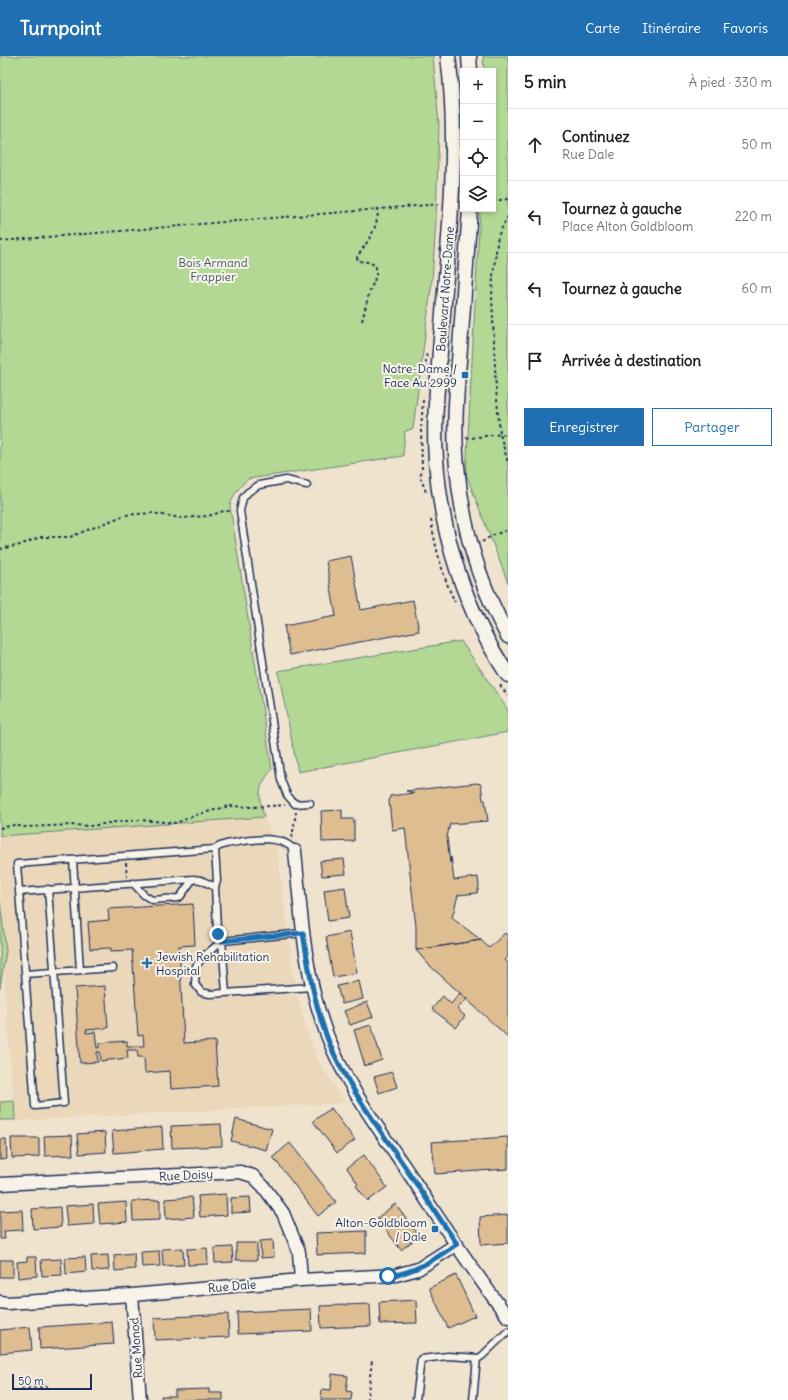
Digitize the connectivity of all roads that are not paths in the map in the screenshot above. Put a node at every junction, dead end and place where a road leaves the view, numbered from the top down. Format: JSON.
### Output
{"nodes":[{"id":1,"x":448,"y":56,"type":"edge"},
{"id":2,"x":469,"y":56,"type":"edge"},
{"id":3,"x":470,"y":68,"type":"edge"},
{"id":4,"x":470,"y":212,"type":"edge"},
{"id":5,"x":306,"y":484,"type":"dead end"},
{"id":6,"x":508,"y":636,"type":"edge"},
{"id":7,"x":508,"y":676,"type":"edge"},
{"id":8,"x":310,"y":802,"type":"dead end"},
{"id":9,"x":292,"y":848,"type":"joint"},
{"id":10,"x":215,"y":849,"type":"junction"},
{"id":11,"x":73,"y":860,"type":"junction"},
{"id":12,"x":193,"y":879,"type":"junction"},
{"id":13,"x":130,"y":884,"type":"junction"},
{"id":14,"x":75,"y":887,"type":"junction"},
{"id":15,"x":215,"y":887,"type":"junction"},
{"id":16,"x":48,"y":890,"type":"junction"},
{"id":17,"x":19,"y":892,"type":"junction"},
{"id":18,"x":303,"y":933,"type":"junction"},
{"id":19,"x":222,"y":941,"type":"junction"},
{"id":20,"x":113,"y":968,"type":"dead end"},
{"id":21,"x":80,"y":970,"type":"junction"},
{"id":22,"x":54,"y":972,"type":"junction"},
{"id":23,"x":25,"y":974,"type":"junction"},
{"id":24,"x":312,"y":987,"type":"junction"},
{"id":25,"x":226,"y":993,"type":"junction"},
{"id":26,"x":0,"y":1184,"type":"edge"},
{"id":27,"x":457,"y":1244,"type":"junction"},
{"id":28,"x":301,"y":1280,"type":"junction"},
{"id":29,"x":132,"y":1295,"type":"junction"},
{"id":30,"x":0,"y":1302,"type":"edge"},
{"id":31,"x":508,"y":1317,"type":"edge"},
{"id":32,"x":508,"y":1330,"type":"edge"},
{"id":33,"x":477,"y":1358,"type":"junction"},
{"id":34,"x":140,"y":1400,"type":"edge"},
{"id":35,"x":416,"y":1400,"type":"edge"},
{"id":36,"x":473,"y":1400,"type":"edge"}],
"edges":[{"from":1,"to":7,"type":"street","name":"Boulevard Notre-Dame"},
{"from":2,"to":3,"type":"street"},
{"from":4,"to":6,"type":"street","name":"Boulevard Notre-Dame"},
{"from":5,"to":8,"type":"lane"},
{"from":9,"to":10,"type":"lane"},
{"from":9,"to":18,"type":"street"},
{"from":10,"to":11,"type":"lane"},
{"from":10,"to":15,"type":"lane"},
{"from":11,"to":14,"type":"lane"},
{"from":11,"to":17,"type":"lane"},
{"from":12,"to":13,"type":"lane"},
{"from":12,"to":13,"type":"lane"},
{"from":12,"to":15,"type":"lane"},
{"from":13,"to":14,"type":"lane"},
{"from":14,"to":16,"type":"lane"},
{"from":14,"to":21,"type":"lane"},
{"from":15,"to":19,"type":"lane"},
{"from":16,"to":17,"type":"lane"},
{"from":16,"to":22,"type":"lane"},
{"from":17,"to":23,"type":"lane"},
{"from":18,"to":19,"type":"lane"},
{"from":18,"to":24,"type":"street"},
{"from":19,"to":25,"type":"lane"},
{"from":19,"to":25,"type":"lane"},
{"from":20,"to":21,"type":"lane"},
{"from":21,"to":22,"type":"lane"},
{"from":22,"to":23,"type":"lane"},
{"from":22,"to":23,"type":"lane"},
{"from":24,"to":25,"type":"lane"},
{"from":24,"to":27,"type":"street"},
{"from":26,"to":28,"type":"street","name":"Rue Doisy"},
{"from":27,"to":28,"type":"street","name":"Rue Dale"},
{"from":27,"to":31,"type":"street"},
{"from":28,"to":29,"type":"street","name":"Rue Dale"},
{"from":29,"to":30,"type":"street","name":"Rue Dale"},
{"from":29,"to":34,"type":"street","name":"Rue Monod"},
{"from":32,"to":33,"type":"lane"},
{"from":33,"to":35,"type":"lane"},
{"from":33,"to":36,"type":"lane"}]}
